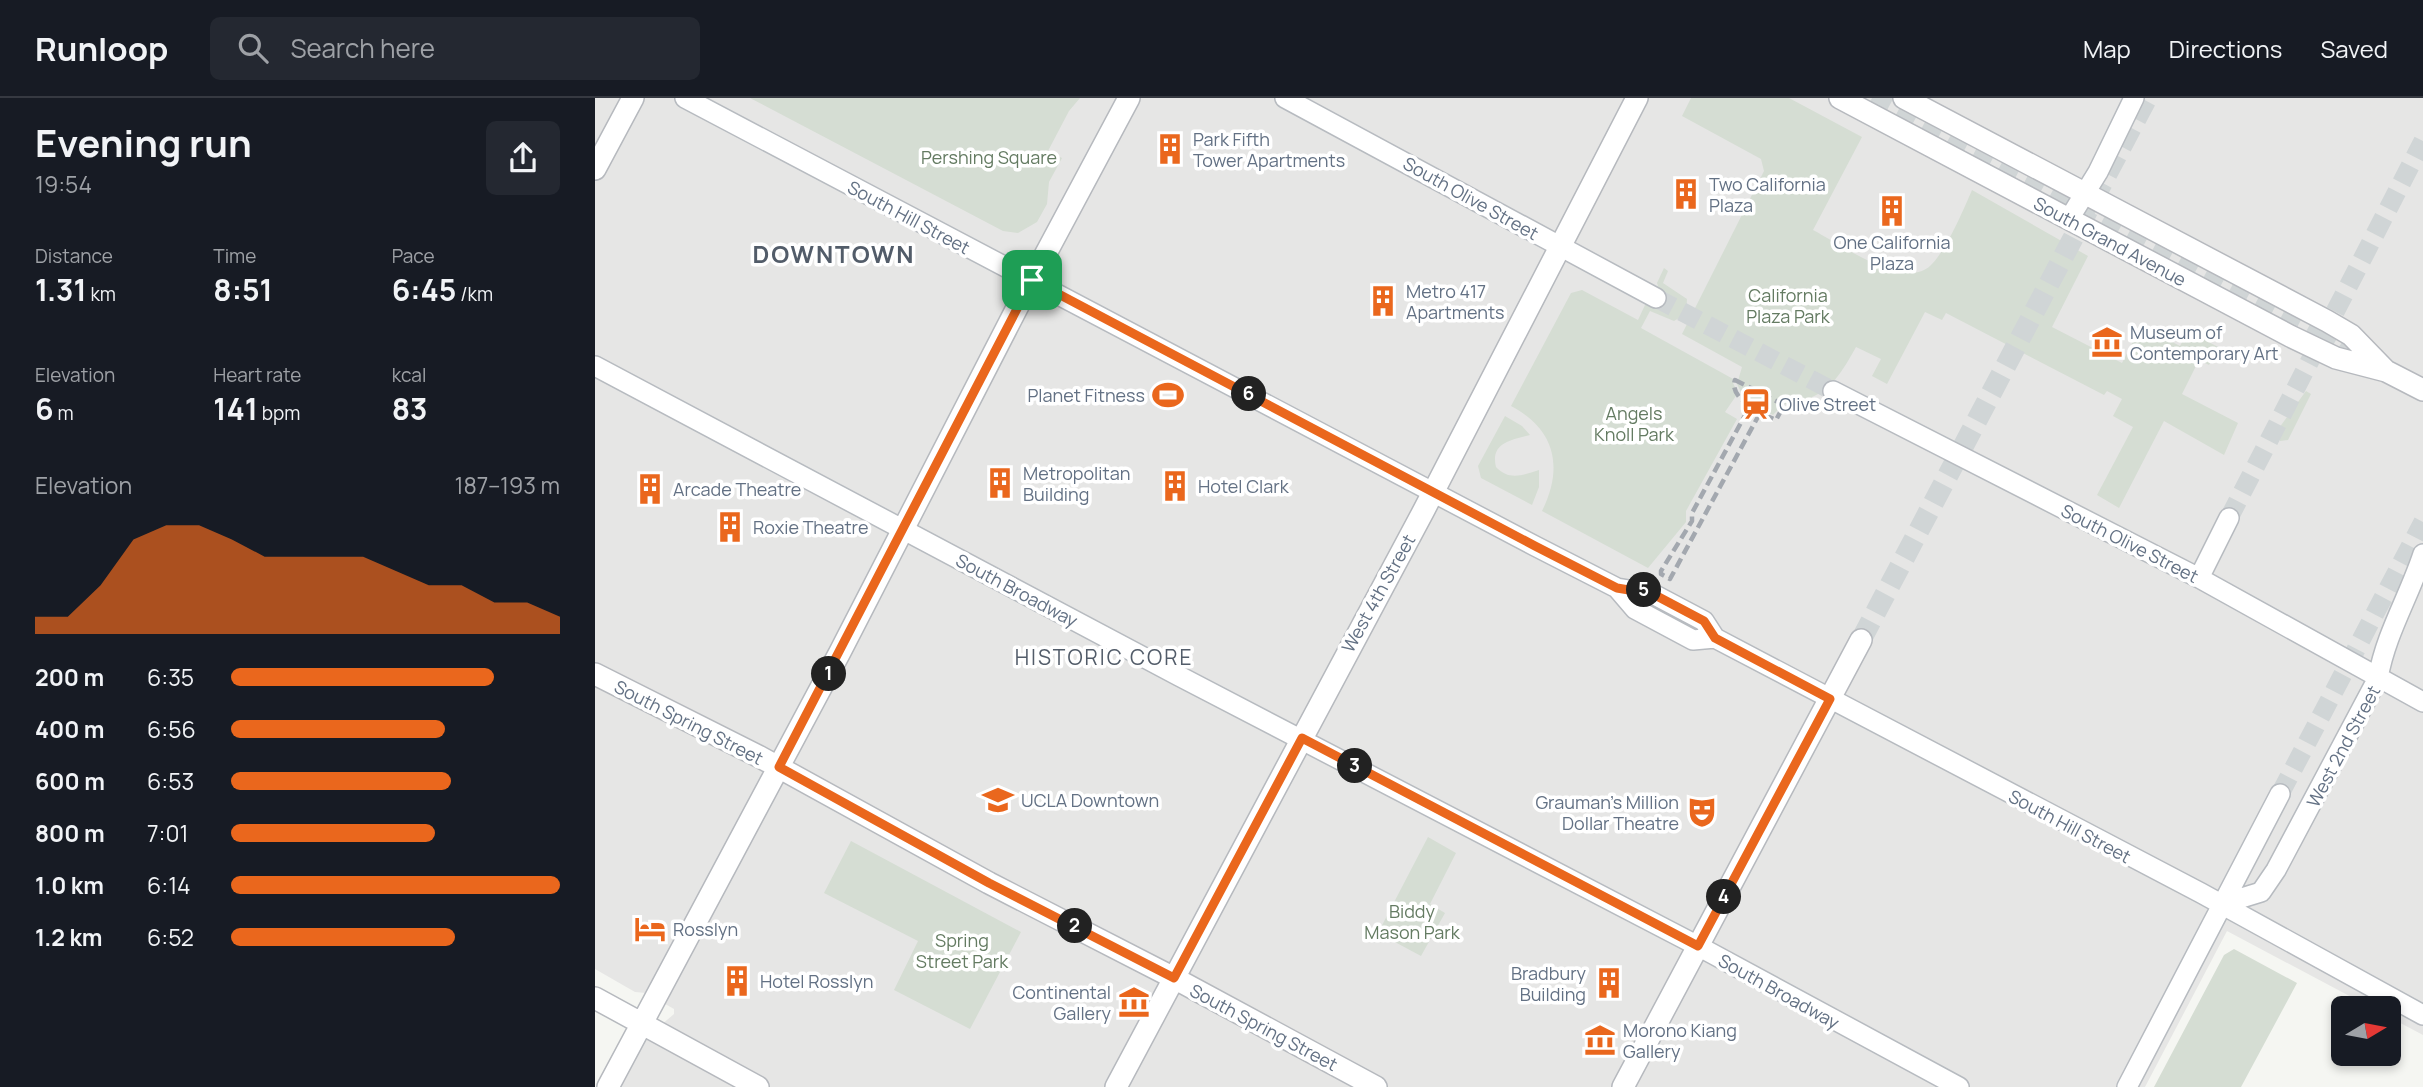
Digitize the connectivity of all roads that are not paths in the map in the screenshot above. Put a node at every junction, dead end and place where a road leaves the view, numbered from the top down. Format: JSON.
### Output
{"nodes":[{"id":1,"x":633,"y":98,"type":"edge"},
{"id":2,"x":685,"y":98,"type":"edge"},
{"id":3,"x":1129,"y":98,"type":"edge"},
{"id":4,"x":1285,"y":98,"type":"edge"},
{"id":5,"x":1637,"y":98,"type":"edge"},
{"id":6,"x":1840,"y":98,"type":"edge"},
{"id":7,"x":1904,"y":98,"type":"edge"},
{"id":8,"x":2134,"y":98,"type":"edge"},
{"id":9,"x":595,"y":169,"type":"edge"},
{"id":10,"x":2086,"y":193,"type":"junction"},
{"id":11,"x":2069,"y":219,"type":"junction"},
{"id":12,"x":1561,"y":248,"type":"junction"},
{"id":13,"x":1032,"y":280,"type":"junction"},
{"id":14,"x":1656,"y":298,"type":"tunnel mouth"},
{"id":15,"x":595,"y":366,"type":"edge"},
{"id":16,"x":2386,"y":371,"type":"junction"},
{"id":17,"x":2423,"y":390,"type":"edge"},
{"id":18,"x":1833,"y":391,"type":"tunnel mouth"},
{"id":19,"x":1433,"y":491,"type":"junction"},
{"id":20,"x":2229,"y":518,"type":"tunnel mouth"},
{"id":21,"x":904,"y":528,"type":"junction"},
{"id":22,"x":2423,"y":554,"type":"edge"},
{"id":23,"x":2199,"y":578,"type":"junction"},
{"id":24,"x":1861,"y":640,"type":"tunnel mouth"},
{"id":25,"x":595,"y":674,"type":"edge"},
{"id":26,"x":2378,"y":678,"type":"junction"},
{"id":27,"x":1830,"y":699,"type":"junction"},
{"id":28,"x":2423,"y":702,"type":"edge"},
{"id":29,"x":1302,"y":738,"type":"junction"},
{"id":30,"x":779,"y":767,"type":"junction"},
{"id":31,"x":2280,"y":794,"type":"tunnel mouth"},
{"id":32,"x":2222,"y":904,"type":"junction"},
{"id":33,"x":1698,"y":946,"type":"junction"},
{"id":34,"x":1174,"y":978,"type":"junction"},
{"id":35,"x":595,"y":998,"type":"edge"},
{"id":36,"x":2423,"y":1015,"type":"edge"},
{"id":37,"x":643,"y":1024,"type":"junction"},
{"id":38,"x":608,"y":1087,"type":"edge"},
{"id":39,"x":758,"y":1087,"type":"edge"},
{"id":40,"x":1116,"y":1087,"type":"edge"},
{"id":41,"x":1376,"y":1087,"type":"edge"},
{"id":42,"x":1623,"y":1087,"type":"edge"},
{"id":43,"x":1959,"y":1087,"type":"edge"},
{"id":44,"x":2127,"y":1087,"type":"edge"}],
"edges":[{"from":1,"to":9,"type":"main road"},
{"from":2,"to":13,"type":"main road","name":"South Hill Street"},
{"from":3,"to":13,"type":"main road"},
{"from":4,"to":12,"type":"main road","name":"South Olive Street"},
{"from":5,"to":12,"type":"main road","name":"West 4th Street"},
{"from":6,"to":11,"type":"main road","name":"South Grand Avenue"},
{"from":7,"to":10,"type":"main road","name":"South Grand Avenue"},
{"from":8,"to":10,"type":"main road"},
{"from":10,"to":11,"type":"main road"},
{"from":10,"to":16,"type":"main road","name":"South Grand Avenue"},
{"from":11,"to":16,"type":"main road","name":"South Grand Avenue"},
{"from":12,"to":14,"type":"main road","name":"South Olive Street"},
{"from":12,"to":19,"type":"main road","name":"West 4th Street"},
{"from":13,"to":19,"type":"main road","name":"South Hill Street"},
{"from":13,"to":21,"type":"main road"},
{"from":15,"to":21,"type":"main road","name":"South Broadway"},
{"from":16,"to":17,"type":"main road","name":"South Grand Avenue"},
{"from":18,"to":23,"type":"main road","name":"South Olive Street"},
{"from":19,"to":27,"type":"main road","name":"South Hill Street"},
{"from":19,"to":29,"type":"main road","name":"West 4th Street"},
{"from":20,"to":23,"type":"main road"},
{"from":21,"to":29,"type":"main road","name":"South Broadway"},
{"from":21,"to":30,"type":"main road"},
{"from":22,"to":26,"type":"main road","name":"West 2nd Street"},
{"from":23,"to":26,"type":"main road","name":"South Olive Street"},
{"from":24,"to":27,"type":"main road"},
{"from":25,"to":30,"type":"main road","name":"South Spring Street"},
{"from":26,"to":28,"type":"main road","name":"South Olive Street"},
{"from":26,"to":32,"type":"main road","name":"West 2nd Street"},
{"from":27,"to":32,"type":"main road","name":"South Hill Street"},
{"from":27,"to":33,"type":"main road"},
{"from":29,"to":33,"type":"main road","name":"South Broadway"},
{"from":29,"to":34,"type":"main road","name":"West 4th Street"},
{"from":30,"to":34,"type":"main road","name":"South Spring Street"},
{"from":30,"to":37,"type":"main road"},
{"from":31,"to":32,"type":"main road","name":"West 2nd Street"},
{"from":32,"to":36,"type":"main road","name":"South Hill Street"},
{"from":32,"to":44,"type":"main road","name":"West 2nd Street"},
{"from":33,"to":42,"type":"main road"},
{"from":33,"to":43,"type":"main road","name":"South Broadway"},
{"from":34,"to":40,"type":"main road","name":"West 4th Street"},
{"from":34,"to":41,"type":"main road","name":"South Spring Street"},
{"from":35,"to":37,"type":"main road"},
{"from":37,"to":38,"type":"main road"},
{"from":37,"to":39,"type":"main road"}]}
